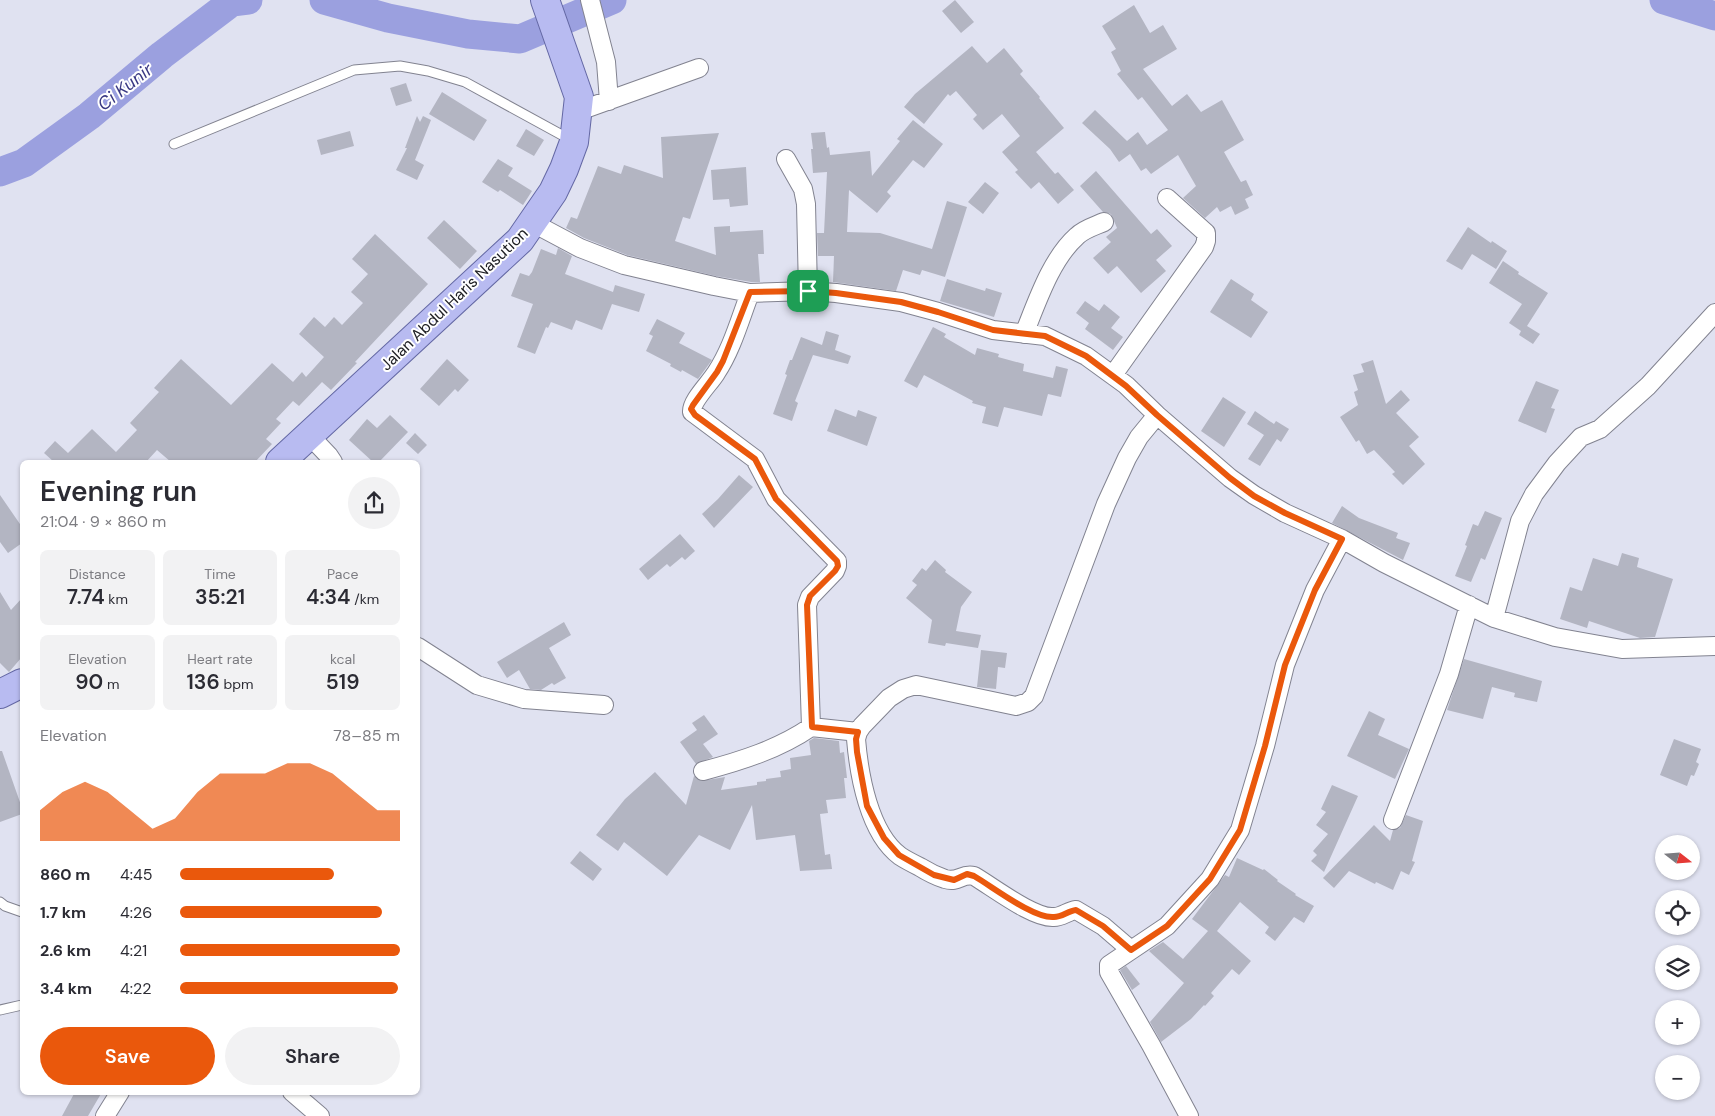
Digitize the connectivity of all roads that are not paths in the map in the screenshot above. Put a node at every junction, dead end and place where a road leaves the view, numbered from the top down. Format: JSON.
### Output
{"nodes":[{"id":1,"x":545,"y":0,"type":"edge"},
{"id":2,"x":590,"y":0,"type":"edge"},
{"id":3,"x":699,"y":68,"type":"dead end"},
{"id":4,"x":609,"y":101,"type":"junction"},
{"id":5,"x":579,"y":102,"type":"junction"},
{"id":6,"x":574,"y":142,"type":"junction"},
{"id":7,"x":174,"y":144,"type":"dead end"},
{"id":8,"x":786,"y":159,"type":"dead end"},
{"id":9,"x":1167,"y":198,"type":"dead end"},
{"id":10,"x":1104,"y":222,"type":"dead end"},
{"id":11,"x":533,"y":223,"type":"junction"},
{"id":12,"x":808,"y":291,"type":"junction"},
{"id":13,"x":750,"y":292,"type":"junction"},
{"id":14,"x":1715,"y":313,"type":"edge"},
{"id":15,"x":1024,"y":334,"type":"junction"},
{"id":16,"x":1113,"y":376,"type":"junction"},
{"id":17,"x":1157,"y":415,"type":"junction"},
{"id":18,"x":310,"y":436,"type":"junction"},
{"id":19,"x":282,"y":460,"type":"edge"},
{"id":20,"x":332,"y":460,"type":"edge"},
{"id":21,"x":1342,"y":539,"type":"junction"},
{"id":22,"x":1469,"y":605,"type":"junction"},
{"id":23,"x":1494,"y":618,"type":"junction"},
{"id":24,"x":1715,"y":646,"type":"edge"},
{"id":25,"x":420,"y":648,"type":"edge"},
{"id":26,"x":20,"y":684,"type":"edge"},
{"id":27,"x":0,"y":694,"type":"edge"},
{"id":28,"x":604,"y":705,"type":"dead end"},
{"id":29,"x":812,"y":727,"type":"junction"},
{"id":30,"x":858,"y":732,"type":"junction"},
{"id":31,"x":703,"y":771,"type":"dead end"},
{"id":32,"x":1393,"y":820,"type":"dead end"},
{"id":33,"x":0,"y":902,"type":"edge"},
{"id":34,"x":20,"y":911,"type":"edge"},
{"id":35,"x":1131,"y":950,"type":"junction"},
{"id":36,"x":20,"y":1005,"type":"edge"},
{"id":37,"x":0,"y":1010,"type":"edge"},
{"id":38,"x":118,"y":1095,"type":"edge"},
{"id":39,"x":296,"y":1095,"type":"edge"},
{"id":40,"x":105,"y":1116,"type":"edge"},
{"id":41,"x":320,"y":1116,"type":"edge"},
{"id":42,"x":1189,"y":1116,"type":"edge"}],
"edges":[{"from":1,"to":5,"type":"main road"},
{"from":2,"to":4,"type":"street"},
{"from":3,"to":4,"type":"street"},
{"from":4,"to":5,"type":"street"},
{"from":5,"to":6,"type":"main road","name":"Jalan Abdul Haris Nasution"},
{"from":6,"to":7,"type":"lane"},
{"from":6,"to":11,"type":"main road","name":"Jalan Abdul Haris Nasution"},
{"from":8,"to":12,"type":"street"},
{"from":9,"to":16,"type":"street"},
{"from":10,"to":15,"type":"street"},
{"from":11,"to":13,"type":"street"},
{"from":11,"to":18,"type":"main road","name":"Jalan Abdul Haris Nasution"},
{"from":12,"to":13,"type":"street"},
{"from":12,"to":15,"type":"street"},
{"from":13,"to":29,"type":"street"},
{"from":14,"to":23,"type":"street"},
{"from":15,"to":16,"type":"street"},
{"from":16,"to":17,"type":"street"},
{"from":17,"to":21,"type":"street"},
{"from":17,"to":30,"type":"street"},
{"from":18,"to":19,"type":"main road","name":"Jalan Abdul Haris Nasution"},
{"from":18,"to":20,"type":"street"},
{"from":21,"to":22,"type":"street"},
{"from":21,"to":35,"type":"street"},
{"from":22,"to":23,"type":"street"},
{"from":22,"to":32,"type":"street"},
{"from":23,"to":24,"type":"street"},
{"from":25,"to":28,"type":"street"},
{"from":26,"to":27,"type":"main road"},
{"from":29,"to":30,"type":"street"},
{"from":29,"to":31,"type":"street"},
{"from":30,"to":35,"type":"street"},
{"from":33,"to":34,"type":"lane"},
{"from":35,"to":42,"type":"street"},
{"from":36,"to":37,"type":"lane"},
{"from":38,"to":40,"type":"street"},
{"from":39,"to":41,"type":"street"}]}
